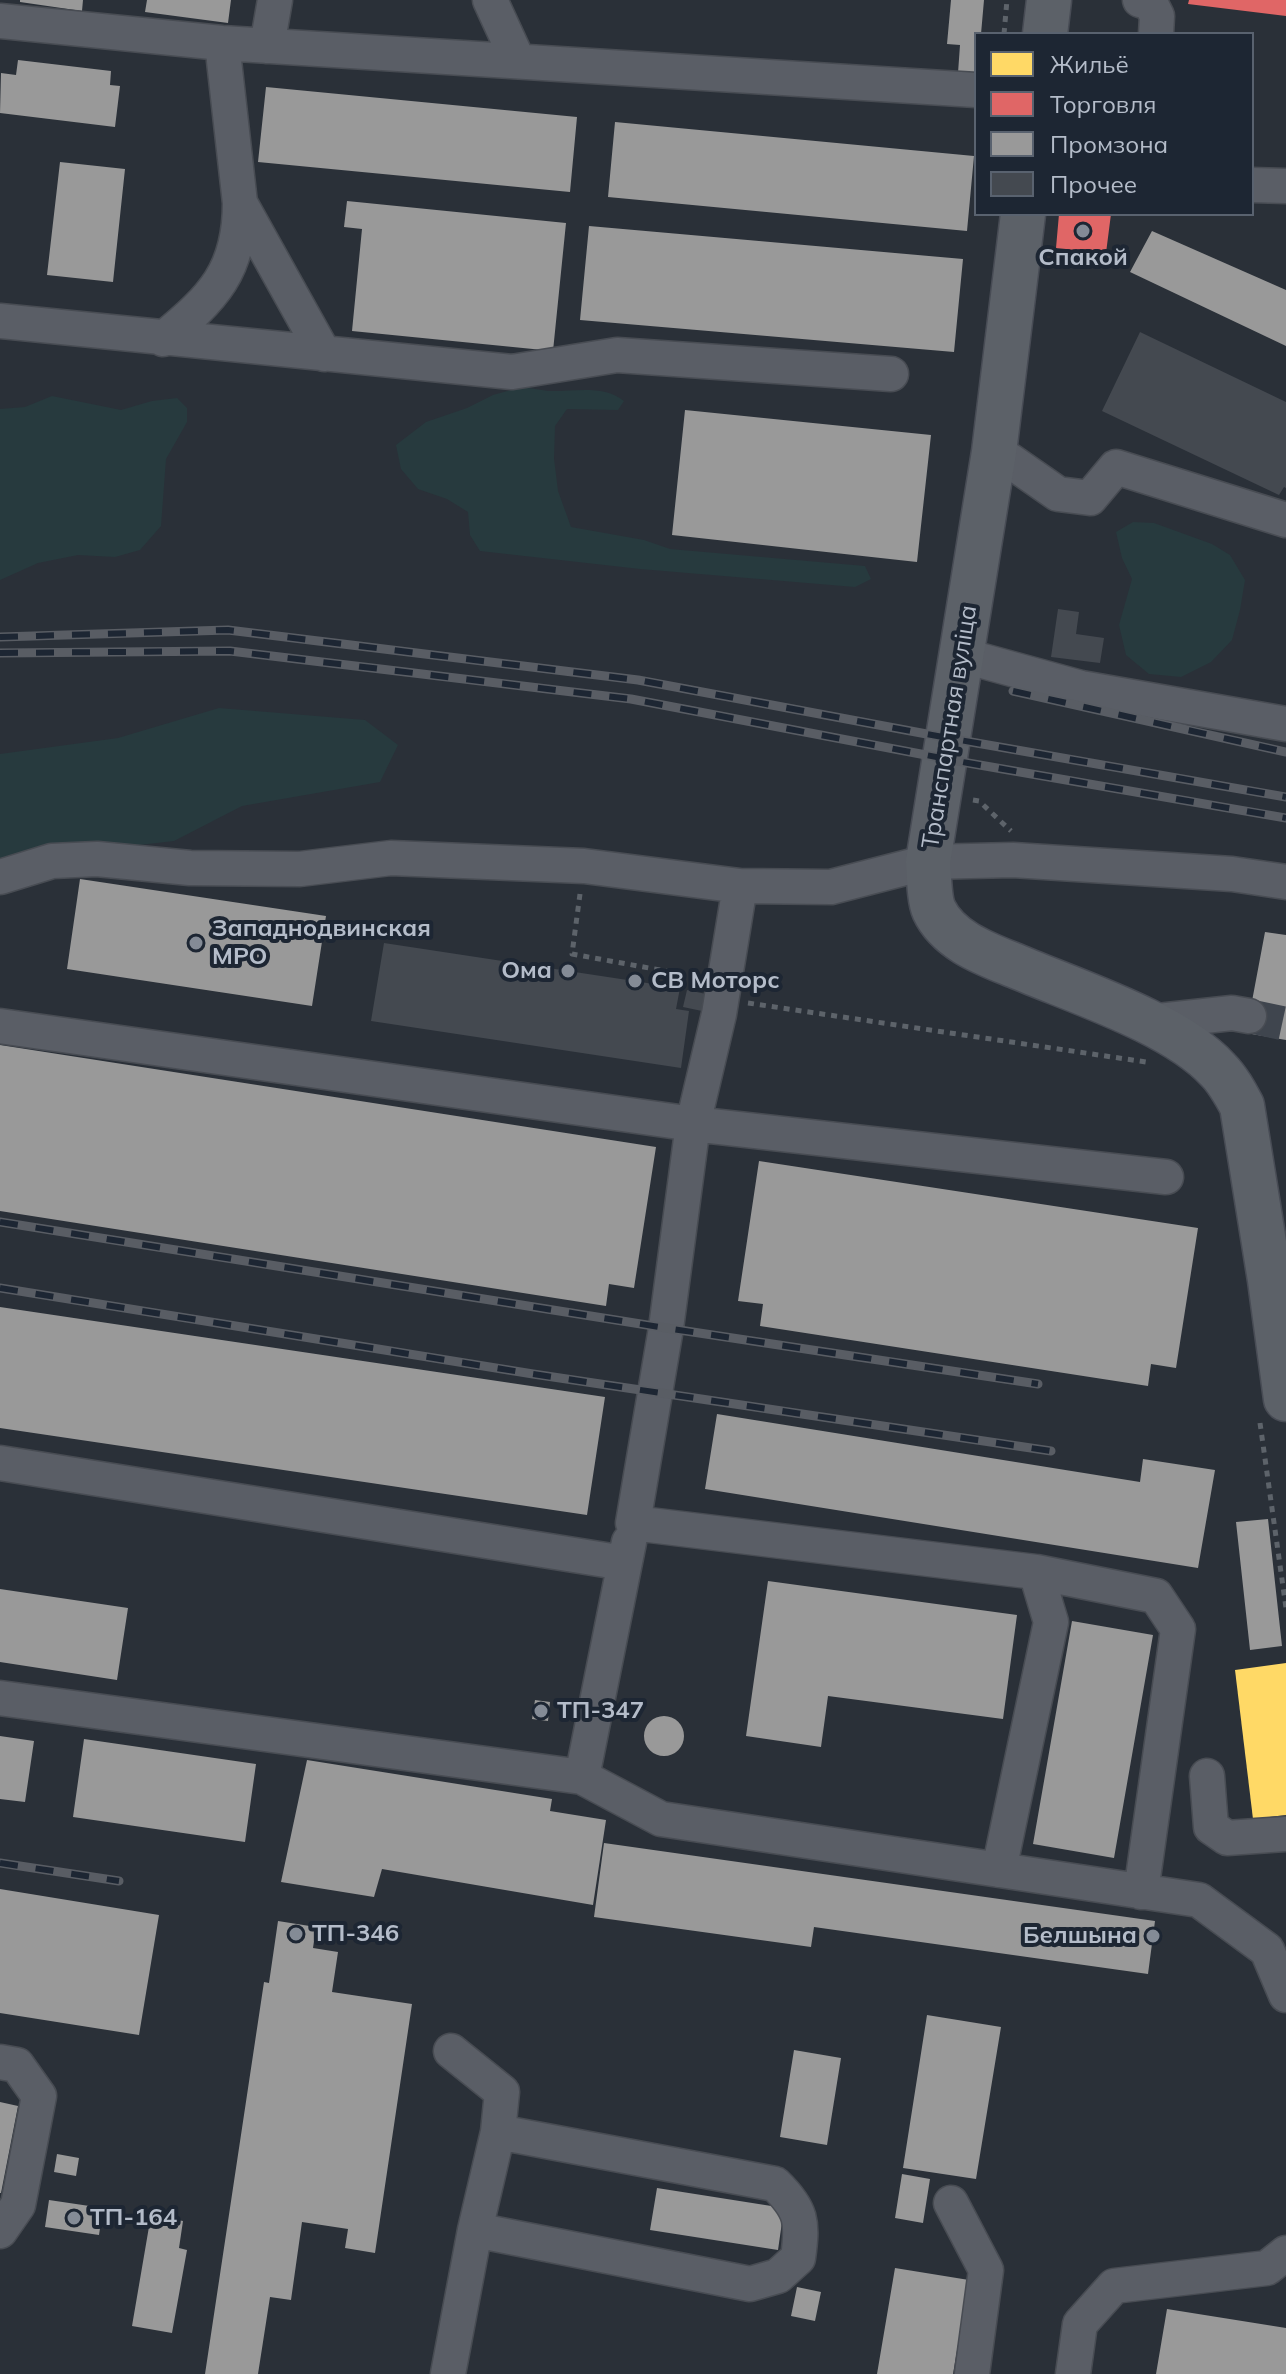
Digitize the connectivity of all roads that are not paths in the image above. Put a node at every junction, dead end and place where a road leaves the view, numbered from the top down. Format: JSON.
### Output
{"nodes":[{"id":1,"x":275,"y":0,"type":"edge"},
{"id":2,"x":490,"y":0,"type":"edge"},
{"id":3,"x":1049,"y":0,"type":"edge"},
{"id":4,"x":1140,"y":0,"type":"edge"},
{"id":5,"x":0,"y":21,"type":"edge"},
{"id":6,"x":1045,"y":32,"type":"edge"},
{"id":7,"x":1156,"y":32,"type":"edge"},
{"id":8,"x":222,"y":43,"type":"junction"},
{"id":9,"x":267,"y":46,"type":"junction"},
{"id":10,"x":518,"y":61,"type":"junction"},
{"id":11,"x":974,"y":90,"type":"edge"},
{"id":12,"x":1254,"y":185,"type":"edge"},
{"id":13,"x":1286,"y":186,"type":"edge"},
{"id":14,"x":240,"y":203,"type":"junction"},
{"id":15,"x":1023,"y":216,"type":"edge"},
{"id":16,"x":0,"y":321,"type":"edge"},
{"id":17,"x":163,"y":339,"type":"junction"},
{"id":18,"x":324,"y":354,"type":"junction"},
{"id":19,"x":891,"y":374,"type":"dead end"},
{"id":20,"x":994,"y":452,"type":"junction"},
{"id":21,"x":1286,"y":520,"type":"edge"},
{"id":22,"x":961,"y":655,"type":"junction"},
{"id":23,"x":1286,"y":724,"type":"edge"},
{"id":24,"x":928,"y":862,"type":"junction"},
{"id":25,"x":0,"y":877,"type":"edge"},
{"id":26,"x":1286,"y":882,"type":"edge"},
{"id":27,"x":740,"y":886,"type":"junction"},
{"id":28,"x":1249,"y":1016,"type":"tunnel mouth"},
{"id":29,"x":1149,"y":1022,"type":"junction"},
{"id":30,"x":0,"y":1026,"type":"edge"},
{"id":31,"x":693,"y":1124,"type":"junction"},
{"id":32,"x":1166,"y":1177,"type":"dead end"},
{"id":33,"x":1286,"y":1399,"type":"edge"},
{"id":34,"x":0,"y":1463,"type":"edge"},
{"id":35,"x":633,"y":1523,"type":"junction"},
{"id":36,"x":624,"y":1563,"type":"junction"},
{"id":37,"x":1036,"y":1572,"type":"junction"},
{"id":38,"x":0,"y":1698,"type":"edge"},
{"id":39,"x":1207,"y":1776,"type":"dead end"},
{"id":40,"x":582,"y":1777,"type":"junction"},
{"id":41,"x":1286,"y":1834,"type":"edge"},
{"id":42,"x":999,"y":1870,"type":"junction"},
{"id":43,"x":1141,"y":1892,"type":"junction"},
{"id":44,"x":1286,"y":1995,"type":"edge"},
{"id":45,"x":451,"y":2051,"type":"dead end"},
{"id":46,"x":0,"y":2062,"type":"edge"},
{"id":47,"x":498,"y":2132,"type":"junction"},
{"id":48,"x":951,"y":2203,"type":"dead end"},
{"id":49,"x":475,"y":2230,"type":"junction"},
{"id":50,"x":0,"y":2231,"type":"edge"},
{"id":51,"x":1286,"y":2253,"type":"edge"},
{"id":52,"x":448,"y":2374,"type":"edge"},
{"id":53,"x":972,"y":2374,"type":"edge"},
{"id":54,"x":1073,"y":2374,"type":"edge"}],
"edges":[{"from":1,"to":9,"type":"lane"},
{"from":2,"to":10,"type":"lane"},
{"from":3,"to":6,"type":"main road"},
{"from":4,"to":7,"type":"lane"},
{"from":5,"to":8,"type":"lane"},
{"from":8,"to":9,"type":"lane"},
{"from":8,"to":14,"type":"lane"},
{"from":9,"to":10,"type":"lane"},
{"from":10,"to":11,"type":"lane"},
{"from":12,"to":13,"type":"lane"},
{"from":14,"to":17,"type":"lane"},
{"from":14,"to":18,"type":"lane"},
{"from":15,"to":20,"type":"main road","name":"Транспартная вуліца"},
{"from":16,"to":17,"type":"lane"},
{"from":17,"to":18,"type":"lane"},
{"from":18,"to":19,"type":"lane"},
{"from":20,"to":21,"type":"lane"},
{"from":20,"to":22,"type":"main road","name":"Транспартная вуліца"},
{"from":22,"to":23,"type":"lane"},
{"from":22,"to":24,"type":"main road","name":"Транспартная вуліца"},
{"from":24,"to":26,"type":"lane"},
{"from":24,"to":27,"type":"lane"},
{"from":24,"to":29,"type":"main road","name":"Транспартная вуліца"},
{"from":25,"to":27,"type":"lane"},
{"from":27,"to":31,"type":"lane"},
{"from":28,"to":29,"type":"lane"},
{"from":29,"to":33,"type":"main road","name":"Транспартная вуліца"},
{"from":30,"to":31,"type":"lane"},
{"from":31,"to":32,"type":"lane"},
{"from":31,"to":35,"type":"lane"},
{"from":34,"to":36,"type":"lane"},
{"from":35,"to":36,"type":"lane"},
{"from":35,"to":37,"type":"lane"},
{"from":36,"to":40,"type":"lane"},
{"from":37,"to":42,"type":"lane"},
{"from":37,"to":43,"type":"lane"},
{"from":38,"to":40,"type":"lane"},
{"from":39,"to":41,"type":"lane"},
{"from":40,"to":42,"type":"lane"},
{"from":42,"to":43,"type":"lane"},
{"from":43,"to":44,"type":"lane"},
{"from":45,"to":47,"type":"lane"},
{"from":46,"to":50,"type":"lane"},
{"from":47,"to":49,"type":"lane"},
{"from":47,"to":49,"type":"lane"},
{"from":48,"to":53,"type":"lane"},
{"from":49,"to":52,"type":"lane"},
{"from":51,"to":54,"type":"lane"}]}
